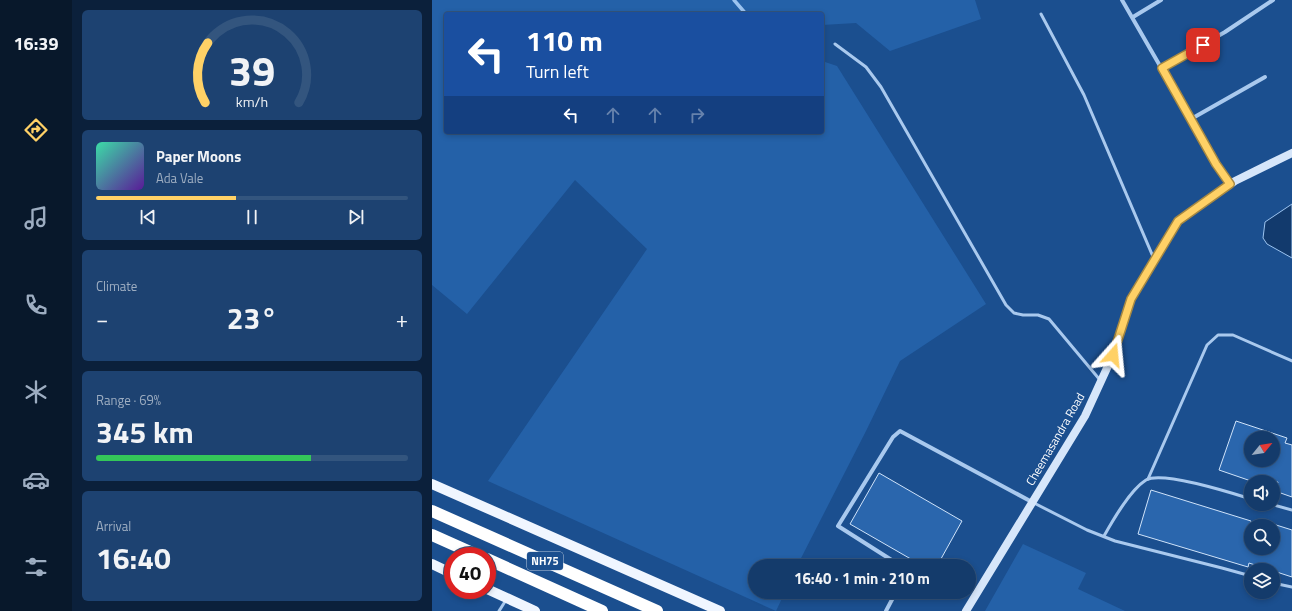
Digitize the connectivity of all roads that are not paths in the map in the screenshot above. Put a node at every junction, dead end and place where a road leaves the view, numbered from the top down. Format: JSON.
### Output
{"nodes":[{"id":1,"x":1122,"y":0,"type":"edge"},
{"id":2,"x":1161,"y":0,"type":"edge"},
{"id":3,"x":1273,"y":0,"type":"edge"},
{"id":4,"x":1041,"y":14,"type":"dead end"},
{"id":5,"x":1132,"y":17,"type":"junction"},
{"id":6,"x":835,"y":44,"type":"dead end"},
{"id":7,"x":1162,"y":68,"type":"junction"},
{"id":8,"x":1265,"y":77,"type":"dead end"},
{"id":9,"x":1191,"y":119,"type":"junction"},
{"id":10,"x":1292,"y":153,"type":"edge"},
{"id":11,"x":1230,"y":184,"type":"junction"},
{"id":12,"x":1155,"y":260,"type":"junction"},
{"id":13,"x":1292,"y":361,"type":"edge"},
{"id":14,"x":1101,"y":382,"type":"junction"},
{"id":15,"x":1148,"y":479,"type":"junction"},
{"id":16,"x":432,"y":484,"type":"edge"},
{"id":17,"x":1244,"y":497,"type":"edge"},
{"id":18,"x":1032,"y":502,"type":"junction"},
{"id":19,"x":1280,"y":507,"type":"edge"},
{"id":20,"x":432,"y":510,"type":"edge"},
{"id":21,"x":1292,"y":510,"type":"edge"},
{"id":22,"x":432,"y":535,"type":"edge"},
{"id":23,"x":1104,"y":536,"type":"junction"},
{"id":24,"x":459,"y":547,"type":"edge"},
{"id":25,"x":890,"y":559,"type":"edge"},
{"id":26,"x":496,"y":563,"type":"edge"},
{"id":27,"x":432,"y":564,"type":"edge"},
{"id":28,"x":444,"y":570,"type":"edge"},
{"id":29,"x":1244,"y":574,"type":"edge"},
{"id":30,"x":1280,"y":584,"type":"edge"},
{"id":31,"x":1292,"y":587,"type":"edge"},
{"id":32,"x":496,"y":593,"type":"edge"},
{"id":33,"x":506,"y":598,"type":"junction"},
{"id":34,"x":892,"y":599,"type":"edge"},
{"id":35,"x":499,"y":611,"type":"edge"},
{"id":36,"x":535,"y":611,"type":"edge"},
{"id":37,"x":602,"y":611,"type":"edge"},
{"id":38,"x":657,"y":611,"type":"edge"},
{"id":39,"x":720,"y":611,"type":"edge"},
{"id":40,"x":886,"y":611,"type":"edge"},
{"id":41,"x":966,"y":611,"type":"edge"}],
"edges":[{"from":1,"to":5,"type":"street"},
{"from":2,"to":5,"type":"street"},
{"from":3,"to":7,"type":"street"},
{"from":4,"to":12,"type":"lane"},
{"from":5,"to":7,"type":"street"},
{"from":6,"to":14,"type":"lane"},
{"from":7,"to":9,"type":"street"},
{"from":8,"to":9,"type":"street"},
{"from":9,"to":11,"type":"street"},
{"from":10,"to":11,"type":"street","name":"Cheemasandra Road"},
{"from":11,"to":12,"type":"street","name":"Cheemasandra Road"},
{"from":12,"to":14,"type":"street","name":"Cheemasandra Road"},
{"from":13,"to":15,"type":"lane"},
{"from":14,"to":18,"type":"street","name":"Cheemasandra Road"},
{"from":15,"to":17,"type":"lane"},
{"from":15,"to":23,"type":"lane"},
{"from":16,"to":39,"type":"main road"},
{"from":18,"to":23,"type":"lane"},
{"from":18,"to":25,"type":"street"},
{"from":18,"to":41,"type":"street","name":"Cheemasandra Road"},
{"from":19,"to":21,"type":"lane"},
{"from":20,"to":38,"type":"highway","number":"NH75"},
{"from":22,"to":24,"type":"highway"},
{"from":23,"to":29,"type":"lane"},
{"from":26,"to":37,"type":"highway","number":"NH75"},
{"from":27,"to":28,"type":"main road"},
{"from":30,"to":31,"type":"lane"},
{"from":32,"to":33,"type":"main road"},
{"from":33,"to":35,"type":"lane"},
{"from":33,"to":36,"type":"main road"},
{"from":34,"to":40,"type":"street"}]}
